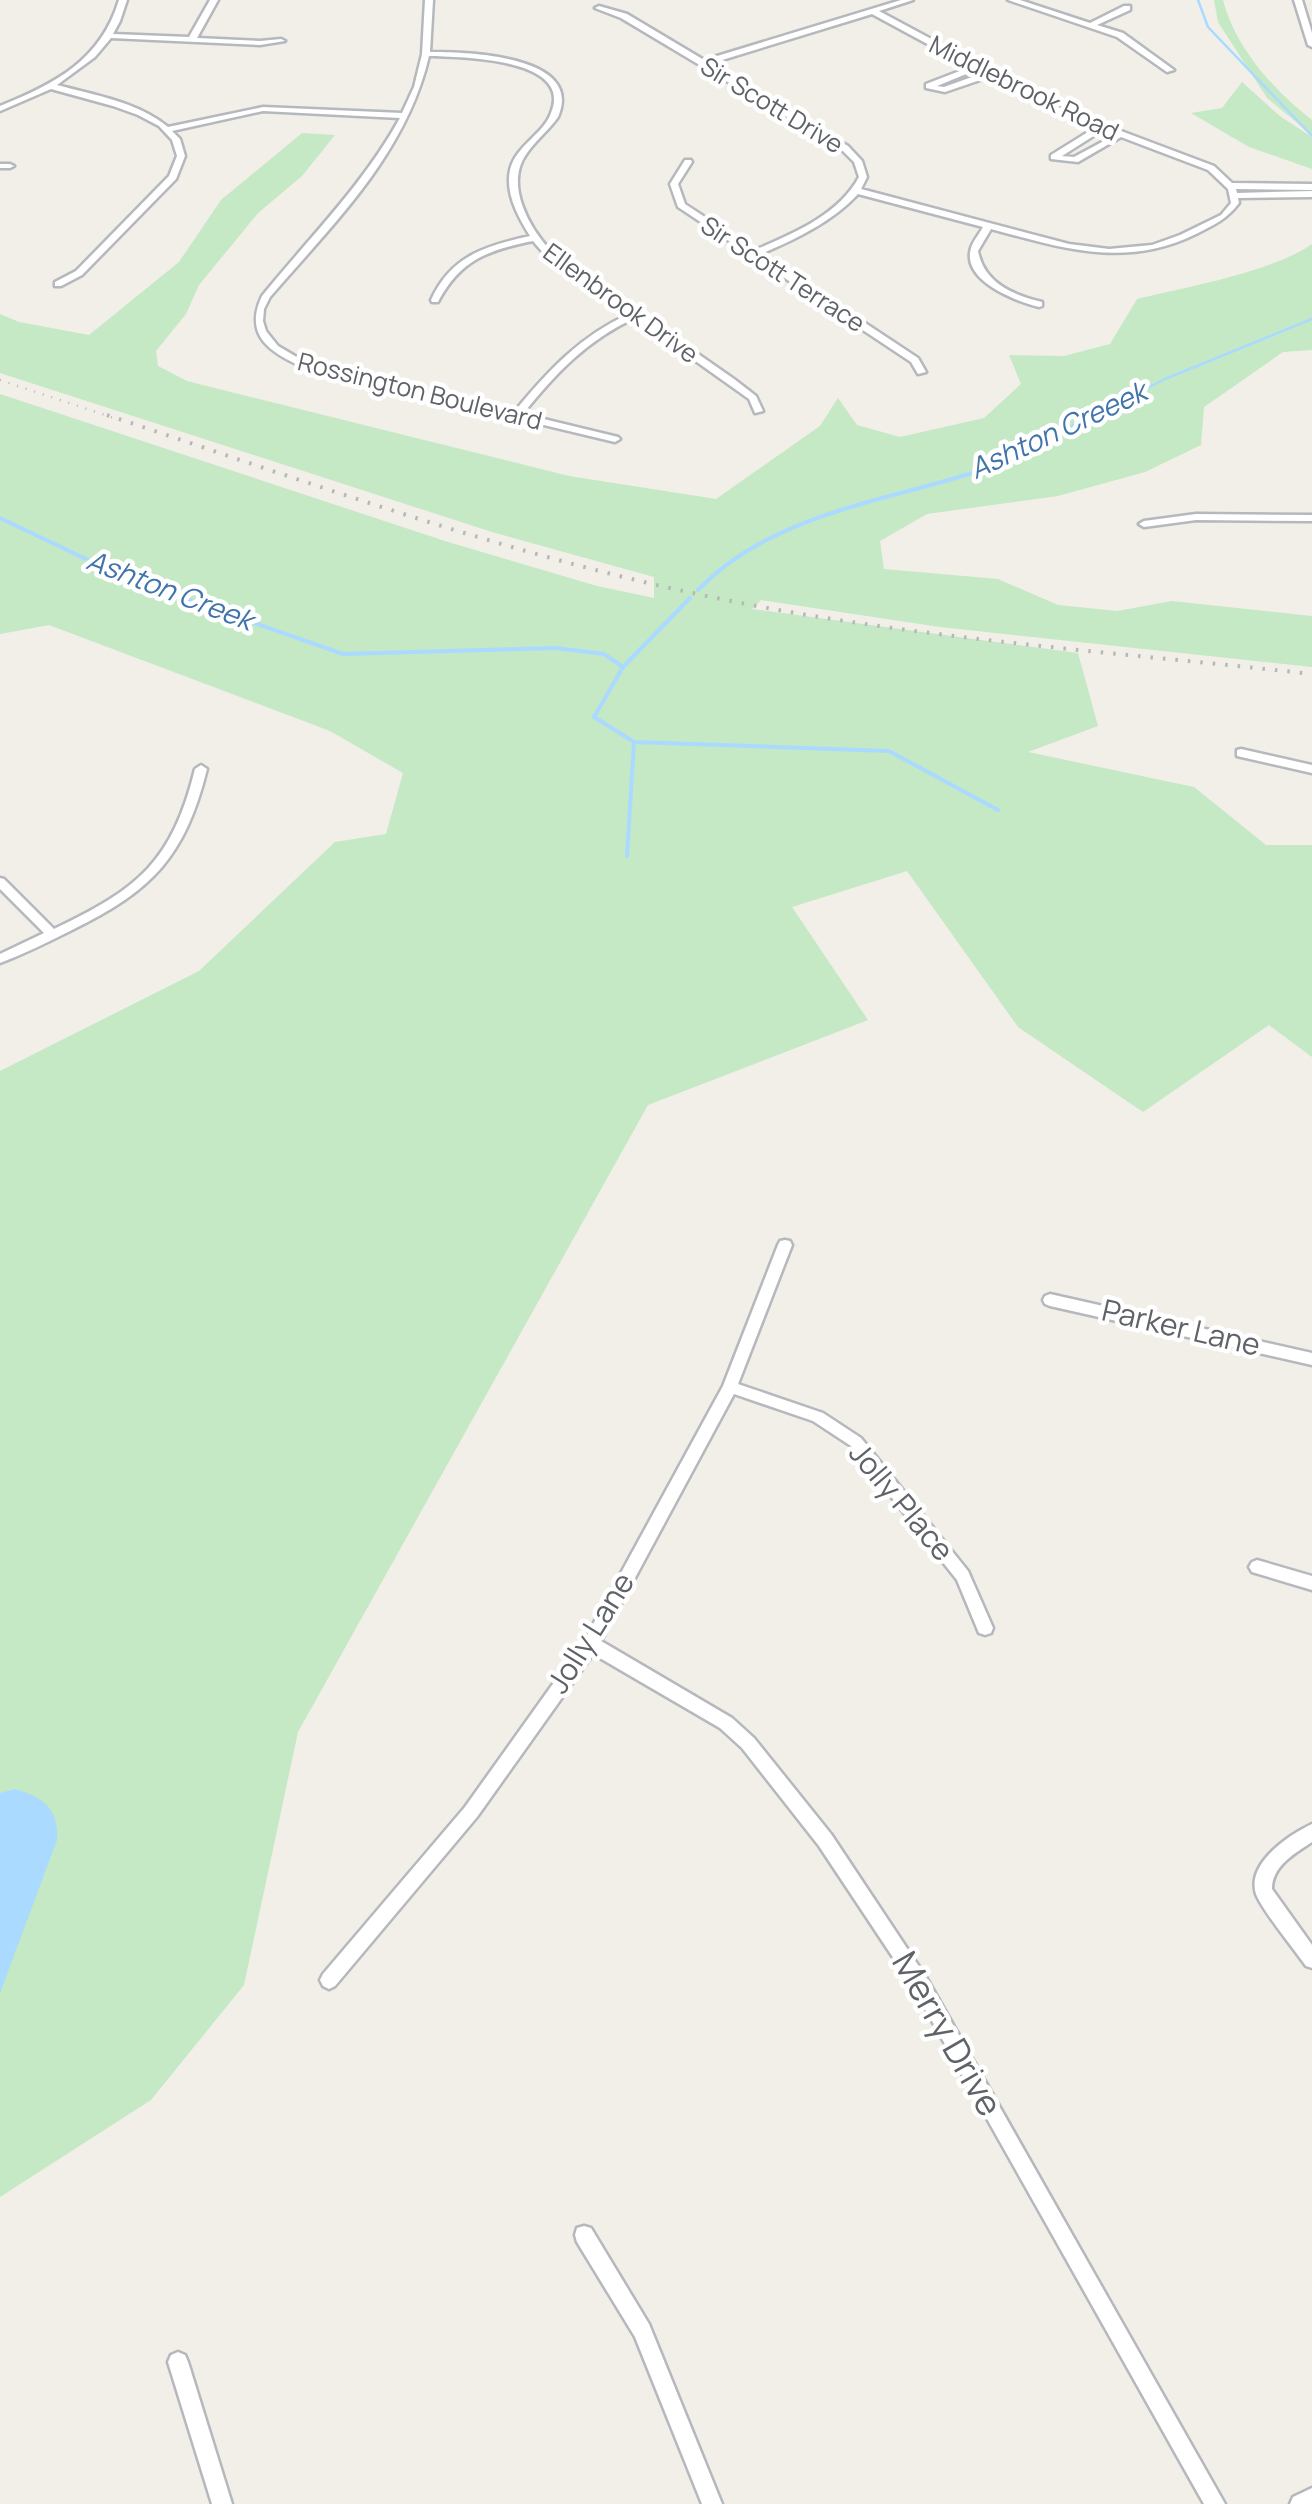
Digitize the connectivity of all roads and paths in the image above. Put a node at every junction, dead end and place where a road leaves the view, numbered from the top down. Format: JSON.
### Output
{"nodes":[{"id":1,"x":123,"y":0,"type":"edge"},
{"id":2,"x":214,"y":0,"type":"edge"},
{"id":3,"x":429,"y":0,"type":"edge"},
{"id":4,"x":909,"y":0,"type":"edge"},
{"id":5,"x":1012,"y":0,"type":"edge"},
{"id":6,"x":1298,"y":0,"type":"edge"},
{"id":7,"x":599,"y":8,"type":"dead end"},
{"id":8,"x":1127,"y":8,"type":"dead end"},
{"id":9,"x":873,"y":11,"type":"junction"},
{"id":10,"x":1089,"y":26,"type":"junction"},
{"id":11,"x":109,"y":36,"type":"junction"},
{"id":12,"x":192,"y":39,"type":"junction"},
{"id":13,"x":281,"y":41,"type":"dead end"},
{"id":14,"x":1312,"y":45,"type":"edge"},
{"id":15,"x":426,"y":54,"type":"junction"},
{"id":16,"x":703,"y":63,"type":"junction"},
{"id":17,"x":976,"y":67,"type":"junction"},
{"id":18,"x":1170,"y":70,"type":"dead end"},
{"id":19,"x":990,"y":74,"type":"junction"},
{"id":20,"x":50,"y":86,"type":"junction"},
{"id":21,"x":0,"y":109,"type":"edge"},
{"id":22,"x":405,"y":116,"type":"junction"},
{"id":23,"x":169,"y":128,"type":"junction"},
{"id":24,"x":1100,"y":128,"type":"junction"},
{"id":25,"x":1118,"y":136,"type":"junction"},
{"id":26,"x":688,"y":162,"type":"dead end"},
{"id":27,"x":1312,"y":190,"type":"edge"},
{"id":28,"x":1233,"y":191,"type":"junction"},
{"id":29,"x":857,"y":192,"type":"junction"},
{"id":30,"x":988,"y":226,"type":"junction"},
{"id":31,"x":533,"y":238,"type":"junction"},
{"id":32,"x":753,"y":254,"type":"junction"},
{"id":33,"x":58,"y":284,"type":"dead end"},
{"id":34,"x":435,"y":300,"type":"dead end"},
{"id":35,"x":1040,"y":304,"type":"dead end"},
{"id":36,"x":635,"y":314,"type":"junction"},
{"id":37,"x":922,"y":372,"type":"dead end"},
{"id":38,"x":758,"y":411,"type":"dead end"},
{"id":39,"x":516,"y":416,"type":"junction"},
{"id":40,"x":615,"y":439,"type":"dead end"},
{"id":41,"x":1312,"y":518,"type":"edge"},
{"id":42,"x":1144,"y":524,"type":"dead end"},
{"id":43,"x":1241,"y":753,"type":"dead end"},
{"id":44,"x":201,"y":769,"type":"dead end"},
{"id":45,"x":1312,"y":769,"type":"edge"},
{"id":46,"x":0,"y":882,"type":"edge"},
{"id":47,"x":52,"y":934,"type":"junction"},
{"id":48,"x":0,"y":959,"type":"edge"},
{"id":49,"x":785,"y":1244,"type":"dead end"},
{"id":50,"x":1050,"y":1300,"type":"dead end"},
{"id":51,"x":1312,"y":1360,"type":"edge"},
{"id":52,"x":730,"y":1388,"type":"junction"},
{"id":53,"x":1257,"y":1567,"type":"dead end"},
{"id":54,"x":1312,"y":1583,"type":"edge"},
{"id":55,"x":985,"y":1628,"type":"dead end"},
{"id":56,"x":591,"y":1644,"type":"junction"},
{"id":57,"x":1312,"y":1832,"type":"edge"},
{"id":58,"x":1312,"y":1960,"type":"edge"},
{"id":59,"x":329,"y":1980,"type":"dead end"},
{"id":60,"x":584,"y":2235,"type":"dead end"},
{"id":61,"x":178,"y":2362,"type":"dead end"},
{"id":62,"x":1312,"y":2498,"type":"edge"},
{"id":63,"x":222,"y":2504,"type":"edge"},
{"id":64,"x":712,"y":2504,"type":"edge"},
{"id":65,"x":1214,"y":2504,"type":"edge"},
{"id":66,"x":1300,"y":2504,"type":"edge"}],
"edges":[{"from":1,"to":11,"type":"street"},
{"from":2,"to":12,"type":"street"},
{"from":3,"to":15,"type":"street","name":"Rossington Boulevard"},
{"from":4,"to":9,"type":"street"},
{"from":5,"to":10,"type":"street"},
{"from":6,"to":14,"type":"street"},
{"from":7,"to":16,"type":"street","name":"Sir Scott Drive"},
{"from":8,"to":10,"type":"street"},
{"from":9,"to":16,"type":"street"},
{"from":9,"to":17,"type":"street","name":"Middlebrook Road"},
{"from":10,"to":18,"type":"street"},
{"from":11,"to":12,"type":"street"},
{"from":11,"to":20,"type":"street"},
{"from":12,"to":13,"type":"street"},
{"from":15,"to":22,"type":"street","name":"Rossington Boulevard"},
{"from":15,"to":31,"type":"street","name":"Ellenbrook Drive"},
{"from":16,"to":29,"type":"street","name":"Sir Scott Drive"},
{"from":17,"to":19,"type":"street","name":"Middlebrook Road"},
{"from":17,"to":19,"type":"street"},
{"from":19,"to":24,"type":"street","name":"Middlebrook Road"},
{"from":20,"to":21,"type":"street"},
{"from":20,"to":23,"type":"street"},
{"from":22,"to":23,"type":"street"},
{"from":22,"to":39,"type":"street","name":"Rossington Boulevard"},
{"from":23,"to":33,"type":"street"},
{"from":24,"to":25,"type":"street","name":"Middlebrook Road"},
{"from":24,"to":25,"type":"street"},
{"from":25,"to":28,"type":"street","name":"Middlebrook Road"},
{"from":26,"to":32,"type":"street","name":"Sir Scott Terrace"},
{"from":27,"to":28,"type":"street"},
{"from":28,"to":30,"type":"street"},
{"from":29,"to":30,"type":"street"},
{"from":29,"to":32,"type":"street","name":"Sir Scott Drive"},
{"from":30,"to":35,"type":"street"},
{"from":31,"to":34,"type":"street"},
{"from":31,"to":36,"type":"street","name":"Ellenbrook Drive"},
{"from":32,"to":37,"type":"street","name":"Sir Scott Terrace"},
{"from":36,"to":38,"type":"street","name":"Ellenbrook Drive"},
{"from":36,"to":39,"type":"street"},
{"from":39,"to":40,"type":"street","name":"Rossington Boulevard"},
{"from":41,"to":42,"type":"street"},
{"from":43,"to":45,"type":"street"},
{"from":44,"to":47,"type":"street"},
{"from":46,"to":47,"type":"street"},
{"from":47,"to":48,"type":"street"},
{"from":49,"to":52,"type":"street","name":"Jolly Lane"},
{"from":50,"to":51,"type":"street","name":"Parker Lane"},
{"from":52,"to":55,"type":"street","name":"Jolly Place"},
{"from":52,"to":56,"type":"street","name":"Jolly Lane"},
{"from":53,"to":54,"type":"street"},
{"from":56,"to":59,"type":"street","name":"Jolly Lane"},
{"from":56,"to":65,"type":"street","name":"Merry Drive"},
{"from":57,"to":58,"type":"street"},
{"from":60,"to":64,"type":"street"},
{"from":61,"to":63,"type":"street"},
{"from":62,"to":66,"type":"street"}]}
